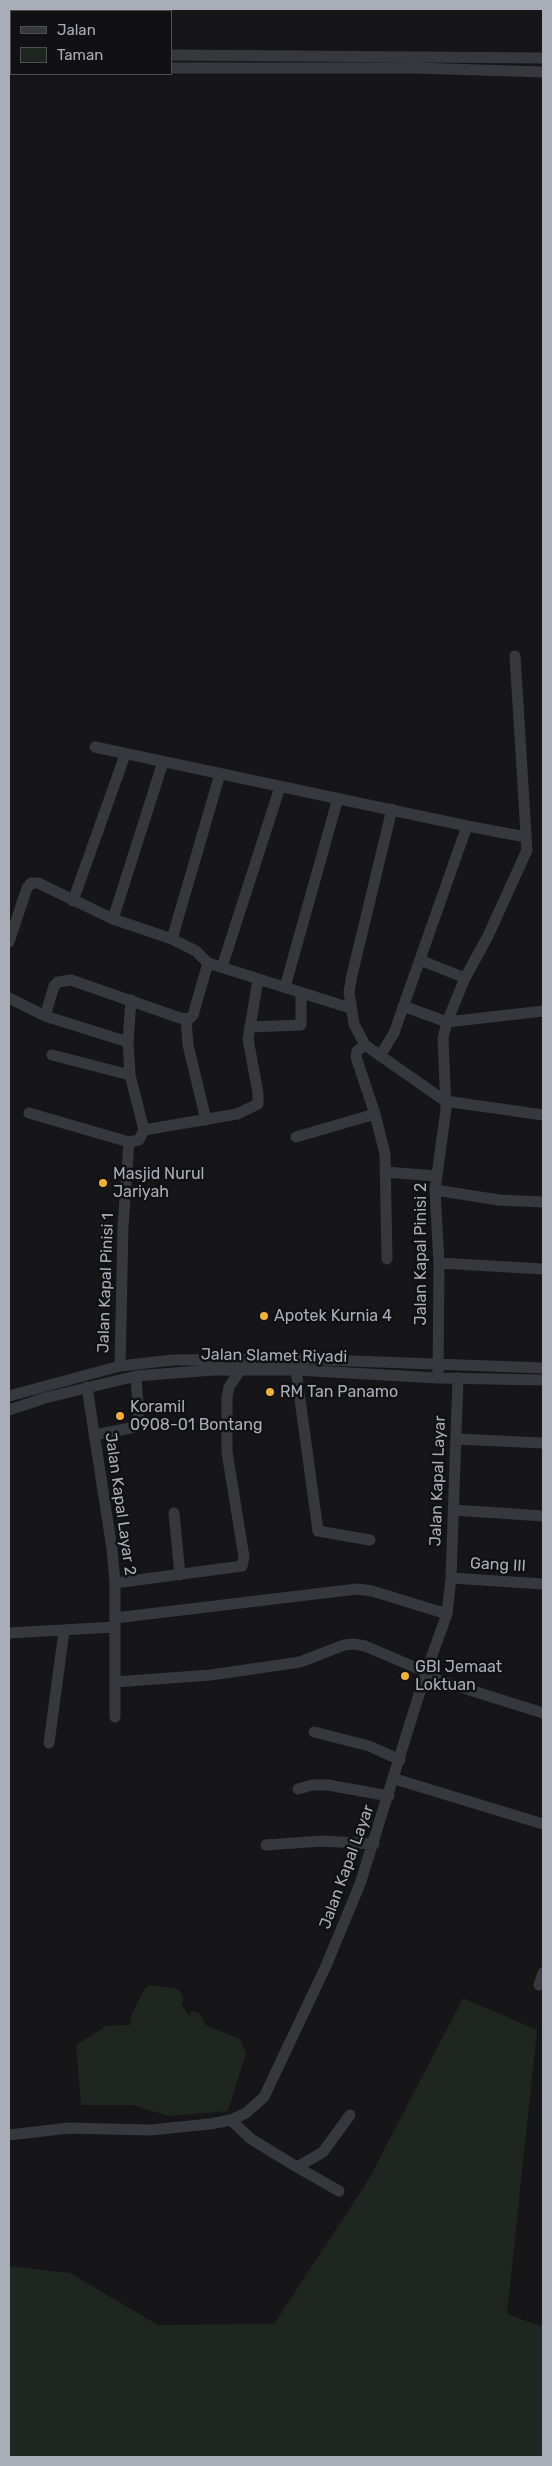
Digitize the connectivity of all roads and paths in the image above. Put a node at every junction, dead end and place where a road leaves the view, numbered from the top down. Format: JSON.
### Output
{"nodes":[{"id":1,"x":172,"y":55,"type":"edge"},
{"id":2,"x":332,"y":56,"type":"junction"},
{"id":3,"x":543,"y":58,"type":"edge"},
{"id":4,"x":172,"y":68,"type":"edge"},
{"id":5,"x":332,"y":69,"type":"junction"},
{"id":6,"x":543,"y":72,"type":"edge"},
{"id":7,"x":515,"y":656,"type":"dead end"},
{"id":8,"x":95,"y":747,"type":"dead end"},
{"id":9,"x":125,"y":755,"type":"junction"},
{"id":10,"x":163,"y":762,"type":"junction"},
{"id":11,"x":220,"y":774,"type":"junction"},
{"id":12,"x":280,"y":787,"type":"junction"},
{"id":13,"x":338,"y":798,"type":"junction"},
{"id":14,"x":392,"y":809,"type":"junction"},
{"id":15,"x":467,"y":826,"type":"junction"},
{"id":16,"x":526,"y":837,"type":"junction"},
{"id":17,"x":73,"y":901,"type":"junction"},
{"id":18,"x":113,"y":918,"type":"junction"},
{"id":19,"x":172,"y":939,"type":"junction"},
{"id":20,"x":9,"y":942,"type":"edge"},
{"id":21,"x":420,"y":960,"type":"junction"},
{"id":22,"x":208,"y":963,"type":"junction"},
{"id":23,"x":222,"y":967,"type":"junction"},
{"id":24,"x":465,"y":978,"type":"junction"},
{"id":25,"x":258,"y":980,"type":"junction"},
{"id":26,"x":285,"y":987,"type":"junction"},
{"id":27,"x":302,"y":994,"type":"junction"},
{"id":28,"x":9,"y":998,"type":"edge"},
{"id":29,"x":131,"y":1000,"type":"junction"},
{"id":30,"x":404,"y":1006,"type":"junction"},
{"id":31,"x":350,"y":1008,"type":"junction"},
{"id":32,"x":543,"y":1011,"type":"edge"},
{"id":33,"x":45,"y":1016,"type":"junction"},
{"id":34,"x":186,"y":1019,"type":"junction"},
{"id":35,"x":447,"y":1022,"type":"junction"},
{"id":36,"x":250,"y":1027,"type":"junction"},
{"id":37,"x":128,"y":1042,"type":"junction"},
{"id":38,"x":365,"y":1045,"type":"junction"},
{"id":39,"x":52,"y":1055,"type":"dead end"},
{"id":40,"x":380,"y":1056,"type":"junction"},
{"id":41,"x":130,"y":1075,"type":"junction"},
{"id":42,"x":445,"y":1102,"type":"junction"},
{"id":43,"x":29,"y":1113,"type":"dead end"},
{"id":44,"x":375,"y":1114,"type":"junction"},
{"id":45,"x":543,"y":1115,"type":"edge"},
{"id":46,"x":206,"y":1120,"type":"junction"},
{"id":47,"x":144,"y":1130,"type":"junction"},
{"id":48,"x":296,"y":1137,"type":"dead end"},
{"id":49,"x":129,"y":1142,"type":"junction"},
{"id":50,"x":385,"y":1172,"type":"junction"},
{"id":51,"x":436,"y":1176,"type":"junction"},
{"id":52,"x":435,"y":1190,"type":"junction"},
{"id":53,"x":543,"y":1202,"type":"edge"},
{"id":54,"x":386,"y":1259,"type":"dead end"},
{"id":55,"x":439,"y":1264,"type":"junction"},
{"id":56,"x":543,"y":1269,"type":"edge"},
{"id":57,"x":173,"y":1360,"type":"junction"},
{"id":58,"x":437,"y":1365,"type":"junction"},
{"id":59,"x":120,"y":1366,"type":"junction"},
{"id":60,"x":241,"y":1368,"type":"junction"},
{"id":61,"x":543,"y":1368,"type":"edge"},
{"id":62,"x":296,"y":1370,"type":"junction"},
{"id":63,"x":174,"y":1372,"type":"junction"},
{"id":64,"x":136,"y":1376,"type":"junction"},
{"id":65,"x":438,"y":1378,"type":"junction"},
{"id":66,"x":458,"y":1378,"type":"junction"},
{"id":67,"x":543,"y":1380,"type":"edge"},
{"id":68,"x":87,"y":1387,"type":"junction"},
{"id":69,"x":9,"y":1396,"type":"edge"},
{"id":70,"x":9,"y":1410,"type":"edge"},
{"id":71,"x":94,"y":1435,"type":"junction"},
{"id":72,"x":456,"y":1439,"type":"junction"},
{"id":73,"x":543,"y":1443,"type":"edge"},
{"id":74,"x":454,"y":1510,"type":"junction"},
{"id":75,"x":174,"y":1513,"type":"dead end"},
{"id":76,"x":543,"y":1516,"type":"edge"},
{"id":77,"x":370,"y":1540,"type":"dead end"},
{"id":78,"x":180,"y":1575,"type":"junction"},
{"id":79,"x":451,"y":1578,"type":"junction"},
{"id":80,"x":114,"y":1583,"type":"junction"},
{"id":81,"x":543,"y":1584,"type":"edge"},
{"id":82,"x":447,"y":1614,"type":"junction"},
{"id":83,"x":115,"y":1623,"type":"junction"},
{"id":84,"x":64,"y":1631,"type":"junction"},
{"id":85,"x":9,"y":1634,"type":"edge"},
{"id":86,"x":426,"y":1674,"type":"junction"},
{"id":87,"x":115,"y":1682,"type":"junction"},
{"id":88,"x":543,"y":1714,"type":"edge"},
{"id":89,"x":114,"y":1717,"type":"dead end"},
{"id":90,"x":314,"y":1732,"type":"dead end"},
{"id":91,"x":49,"y":1743,"type":"dead end"},
{"id":92,"x":400,"y":1760,"type":"junction"},
{"id":93,"x":395,"y":1779,"type":"junction"},
{"id":94,"x":298,"y":1789,"type":"dead end"},
{"id":95,"x":389,"y":1796,"type":"junction"},
{"id":96,"x":543,"y":1824,"type":"edge"},
{"id":97,"x":374,"y":1844,"type":"junction"},
{"id":98,"x":266,"y":1845,"type":"dead end"},
{"id":99,"x":543,"y":1973,"type":"edge"},
{"id":100,"x":539,"y":1986,"type":"dead end"},
{"id":101,"x":350,"y":2115,"type":"dead end"},
{"id":102,"x":231,"y":2120,"type":"junction"},
{"id":103,"x":9,"y":2134,"type":"edge"},
{"id":104,"x":297,"y":2167,"type":"junction"},
{"id":105,"x":339,"y":2191,"type":"dead end"}],
"edges":[{"from":1,"to":2,"type":"street"},
{"from":2,"to":3,"type":"street"},
{"from":2,"to":5,"type":"street"},
{"from":4,"to":5,"type":"street"},
{"from":5,"to":6,"type":"street"},
{"from":7,"to":16,"type":"street","name":"Jalan Kapal Pinisi 2"},
{"from":8,"to":9,"type":"street"},
{"from":9,"to":10,"type":"street"},
{"from":9,"to":17,"type":"street"},
{"from":10,"to":11,"type":"street"},
{"from":10,"to":18,"type":"street"},
{"from":11,"to":12,"type":"street"},
{"from":11,"to":19,"type":"street"},
{"from":12,"to":13,"type":"street"},
{"from":12,"to":23,"type":"street"},
{"from":13,"to":14,"type":"street"},
{"from":13,"to":26,"type":"street"},
{"from":14,"to":15,"type":"street"},
{"from":14,"to":31,"type":"street"},
{"from":15,"to":16,"type":"street"},
{"from":15,"to":21,"type":"street"},
{"from":16,"to":24,"type":"street","name":"Jalan Kapal Pinisi 2"},
{"from":17,"to":18,"type":"street"},
{"from":17,"to":20,"type":"street"},
{"from":18,"to":19,"type":"street"},
{"from":19,"to":22,"type":"street"},
{"from":21,"to":24,"type":"street"},
{"from":21,"to":30,"type":"street"},
{"from":22,"to":23,"type":"street"},
{"from":22,"to":34,"type":"street"},
{"from":23,"to":25,"type":"street"},
{"from":24,"to":35,"type":"street","name":"Jalan Kapal Pinisi 2"},
{"from":25,"to":26,"type":"street"},
{"from":25,"to":36,"type":"street"},
{"from":26,"to":27,"type":"street"},
{"from":27,"to":31,"type":"street"},
{"from":27,"to":36,"type":"street"},
{"from":28,"to":33,"type":"street"},
{"from":29,"to":33,"type":"street"},
{"from":29,"to":34,"type":"street"},
{"from":29,"to":37,"type":"street"},
{"from":30,"to":35,"type":"street"},
{"from":30,"to":40,"type":"street"},
{"from":31,"to":38,"type":"street"},
{"from":32,"to":35,"type":"street"},
{"from":33,"to":37,"type":"street"},
{"from":34,"to":46,"type":"street"},
{"from":35,"to":42,"type":"street","name":"Jalan Kapal Pinisi 2"},
{"from":36,"to":46,"type":"street"},
{"from":37,"to":41,"type":"street"},
{"from":38,"to":40,"type":"street"},
{"from":38,"to":44,"type":"street"},
{"from":39,"to":41,"type":"street"},
{"from":40,"to":42,"type":"street"},
{"from":41,"to":47,"type":"street"},
{"from":42,"to":45,"type":"street"},
{"from":42,"to":51,"type":"street","name":"Jalan Kapal Pinisi 2"},
{"from":43,"to":49,"type":"street"},
{"from":44,"to":48,"type":"street"},
{"from":44,"to":50,"type":"street"},
{"from":46,"to":47,"type":"street"},
{"from":47,"to":49,"type":"street"},
{"from":49,"to":59,"type":"street","name":"Jalan Kapal Pinisi 1"},
{"from":50,"to":51,"type":"street"},
{"from":50,"to":54,"type":"street"},
{"from":51,"to":52,"type":"street","name":"Jalan Kapal Pinisi 2"},
{"from":52,"to":53,"type":"street"},
{"from":52,"to":55,"type":"street","name":"Jalan Kapal Pinisi 2"},
{"from":55,"to":56,"type":"street"},
{"from":55,"to":58,"type":"street","name":"Jalan Kapal Pinisi 2"},
{"from":57,"to":58,"type":"street","name":"Jalan Slamet Riyadi"},
{"from":57,"to":59,"type":"street","name":"Jalan Slamet Riyadi"},
{"from":57,"to":63,"type":"street"},
{"from":58,"to":61,"type":"street","name":"Jalan Slamet Riyadi"},
{"from":58,"to":65,"type":"street","name":"Jalan Kapal Pinisi 2"},
{"from":59,"to":69,"type":"street","name":"Jalan Slamet Riyadi"},
{"from":60,"to":62,"type":"street","name":"Jalan Slamet Riyadi"},
{"from":60,"to":63,"type":"street","name":"Jalan Slamet Riyadi"},
{"from":60,"to":78,"type":"street"},
{"from":62,"to":65,"type":"street","name":"Jalan Slamet Riyadi"},
{"from":62,"to":77,"type":"street"},
{"from":63,"to":64,"type":"street","name":"Jalan Slamet Riyadi"},
{"from":64,"to":68,"type":"street","name":"Jalan Slamet Riyadi"},
{"from":64,"to":71,"type":"street"},
{"from":65,"to":66,"type":"street","name":"Jalan Slamet Riyadi"},
{"from":66,"to":67,"type":"street","name":"Jalan Slamet Riyadi"},
{"from":66,"to":72,"type":"street","name":"Jalan Kapal Layar"},
{"from":68,"to":70,"type":"street","name":"Jalan Slamet Riyadi"},
{"from":68,"to":71,"type":"street","name":"Jalan Kapal Layar 2"},
{"from":71,"to":80,"type":"street","name":"Jalan Kapal Layar 2"},
{"from":72,"to":73,"type":"street"},
{"from":72,"to":74,"type":"street","name":"Jalan Kapal Layar"},
{"from":74,"to":76,"type":"street"},
{"from":74,"to":79,"type":"street","name":"Jalan Kapal Layar"},
{"from":75,"to":78,"type":"street"},
{"from":78,"to":80,"type":"street"},
{"from":79,"to":81,"type":"street","name":"Gang III"},
{"from":79,"to":82,"type":"street","name":"Jalan Kapal Layar"},
{"from":80,"to":83,"type":"street","name":"Jalan Kapal Layar 2"},
{"from":82,"to":83,"type":"street"},
{"from":82,"to":86,"type":"street","name":"Jalan Kapal Layar"},
{"from":83,"to":84,"type":"street"},
{"from":83,"to":87,"type":"street","name":"Jalan Kapal Layar 2"},
{"from":84,"to":85,"type":"street"},
{"from":84,"to":91,"type":"street"},
{"from":86,"to":87,"type":"street"},
{"from":86,"to":88,"type":"street"},
{"from":86,"to":92,"type":"street","name":"Jalan Kapal Layar"},
{"from":87,"to":89,"type":"street","name":"Jalan Kapal Layar 2"},
{"from":90,"to":92,"type":"street"},
{"from":92,"to":93,"type":"street","name":"Jalan Kapal Layar"},
{"from":93,"to":95,"type":"street","name":"Jalan Kapal Layar"},
{"from":93,"to":96,"type":"street"},
{"from":94,"to":95,"type":"street"},
{"from":95,"to":97,"type":"street","name":"Jalan Kapal Layar"},
{"from":97,"to":98,"type":"street"},
{"from":97,"to":102,"type":"street","name":"Jalan Kapal Layar"},
{"from":99,"to":100,"type":"street"},
{"from":101,"to":104,"type":"street"},
{"from":102,"to":103,"type":"street","name":"Jalan Kapal Layar"},
{"from":102,"to":104,"type":"street"},
{"from":104,"to":105,"type":"street"}]}
